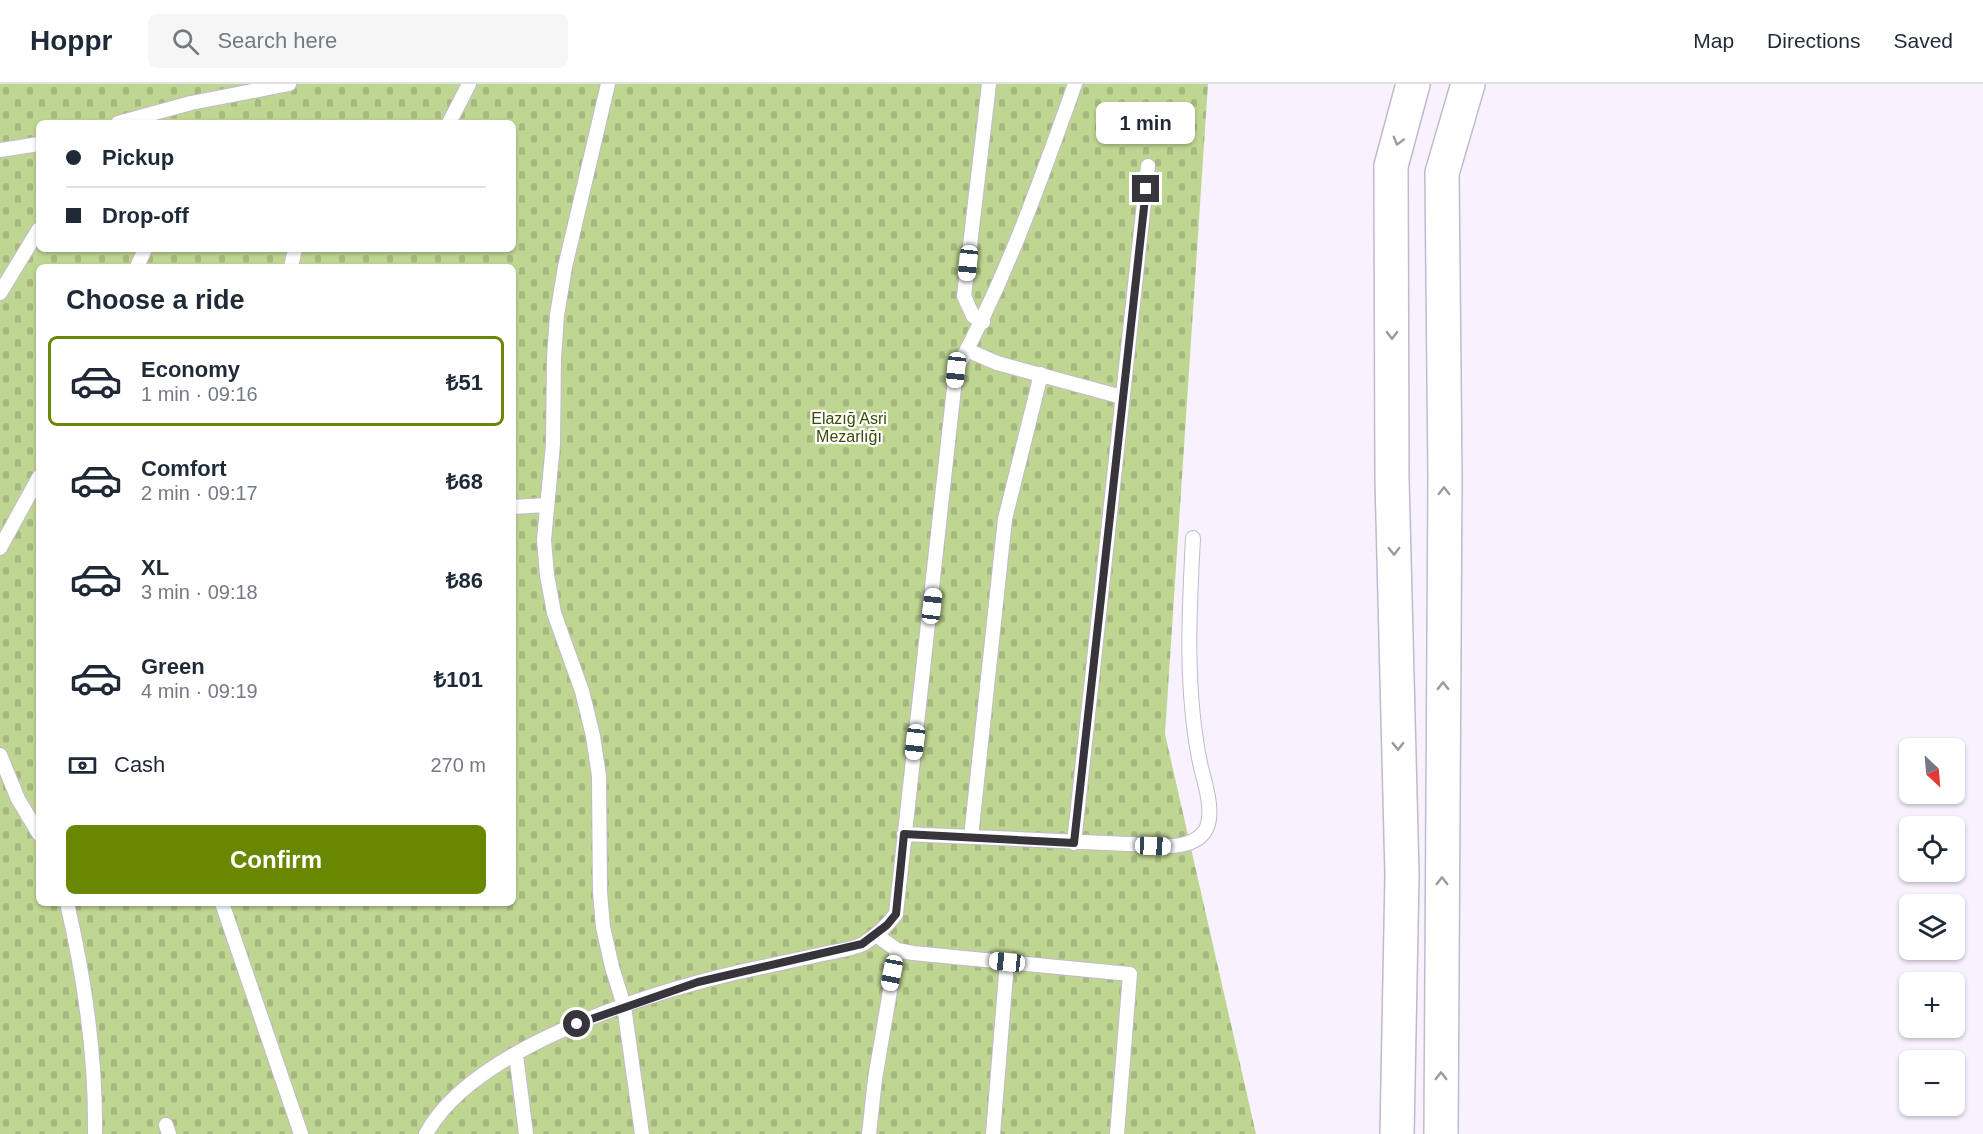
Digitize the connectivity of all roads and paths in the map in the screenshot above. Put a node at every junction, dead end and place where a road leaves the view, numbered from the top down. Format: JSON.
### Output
{"nodes":[{"id":1,"x":289,"y":84,"type":"edge"},
{"id":2,"x":469,"y":84,"type":"edge"},
{"id":3,"x":608,"y":84,"type":"edge"},
{"id":4,"x":989,"y":84,"type":"edge"},
{"id":5,"x":1075,"y":84,"type":"edge"},
{"id":6,"x":1413,"y":84,"type":"edge"},
{"id":7,"x":1468,"y":84,"type":"edge"},
{"id":8,"x":263,"y":87,"type":"edge"},
{"id":9,"x":150,"y":119,"type":"edge"},
{"id":10,"x":451,"y":120,"type":"edge"},
{"id":11,"x":36,"y":144,"type":"edge"},
{"id":12,"x":0,"y":150,"type":"edge"},
{"id":13,"x":1148,"y":166,"type":"dead end"},
{"id":14,"x":36,"y":234,"type":"edge"},
{"id":15,"x":0,"y":293,"type":"edge"},
{"id":16,"x":983,"y":321,"type":"junction"},
{"id":17,"x":968,"y":350,"type":"junction"},
{"id":18,"x":1041,"y":374,"type":"junction"},
{"id":19,"x":1122,"y":398,"type":"junction"},
{"id":20,"x":36,"y":482,"type":"edge"},
{"id":21,"x":546,"y":505,"type":"junction"},
{"id":22,"x":516,"y":507,"type":"edge"},
{"id":23,"x":1193,"y":538,"type":"dead end"},
{"id":24,"x":0,"y":548,"type":"edge"},
{"id":25,"x":0,"y":754,"type":"edge"},
{"id":26,"x":36,"y":829,"type":"edge"},
{"id":27,"x":904,"y":834,"type":"junction"},
{"id":28,"x":971,"y":837,"type":"junction"},
{"id":29,"x":1074,"y":843,"type":"junction"},
{"id":30,"x":69,"y":906,"type":"edge"},
{"id":31,"x":223,"y":906,"type":"edge"},
{"id":32,"x":876,"y":935,"type":"junction"},
{"id":33,"x":897,"y":950,"type":"junction"},
{"id":34,"x":1007,"y":962,"type":"junction"},
{"id":35,"x":624,"y":1006,"type":"junction"},
{"id":36,"x":516,"y":1054,"type":"junction"},
{"id":37,"x":95,"y":1134,"type":"edge"},
{"id":38,"x":302,"y":1134,"type":"edge"},
{"id":39,"x":426,"y":1134,"type":"edge"},
{"id":40,"x":526,"y":1134,"type":"edge"},
{"id":41,"x":642,"y":1134,"type":"edge"},
{"id":42,"x":869,"y":1134,"type":"edge"},
{"id":43,"x":993,"y":1134,"type":"edge"},
{"id":44,"x":1118,"y":1134,"type":"edge"},
{"id":45,"x":1397,"y":1134,"type":"edge"},
{"id":46,"x":1441,"y":1134,"type":"edge"}],
"edges":[{"from":1,"to":8,"type":"lane"},
{"from":2,"to":10,"type":"lane"},
{"from":3,"to":21,"type":"lane"},
{"from":4,"to":16,"type":"lane"},
{"from":5,"to":16,"type":"lane"},
{"from":6,"to":45,"type":"street","one_way":true},
{"from":46,"to":7,"type":"street","one_way":true},
{"from":8,"to":9,"type":"lane"},
{"from":11,"to":12,"type":"lane"},
{"from":13,"to":19,"type":"lane"},
{"from":14,"to":15,"type":"lane"},
{"from":16,"to":17,"type":"lane"},
{"from":17,"to":18,"type":"lane"},
{"from":17,"to":27,"type":"lane"},
{"from":18,"to":19,"type":"lane"},
{"from":18,"to":28,"type":"lane"},
{"from":19,"to":29,"type":"lane"},
{"from":20,"to":24,"type":"lane"},
{"from":21,"to":22,"type":"lane"},
{"from":21,"to":35,"type":"lane"},
{"from":23,"to":29,"type":"lane"},
{"from":25,"to":26,"type":"lane"},
{"from":27,"to":28,"type":"lane"},
{"from":27,"to":32,"type":"lane"},
{"from":28,"to":29,"type":"lane"},
{"from":30,"to":37,"type":"lane"},
{"from":31,"to":38,"type":"lane"},
{"from":32,"to":33,"type":"lane"},
{"from":32,"to":35,"type":"lane"},
{"from":33,"to":34,"type":"lane"},
{"from":33,"to":42,"type":"lane"},
{"from":34,"to":43,"type":"lane"},
{"from":34,"to":44,"type":"lane"},
{"from":35,"to":36,"type":"lane"},
{"from":35,"to":41,"type":"lane"},
{"from":36,"to":39,"type":"lane"},
{"from":36,"to":40,"type":"lane"}]}
